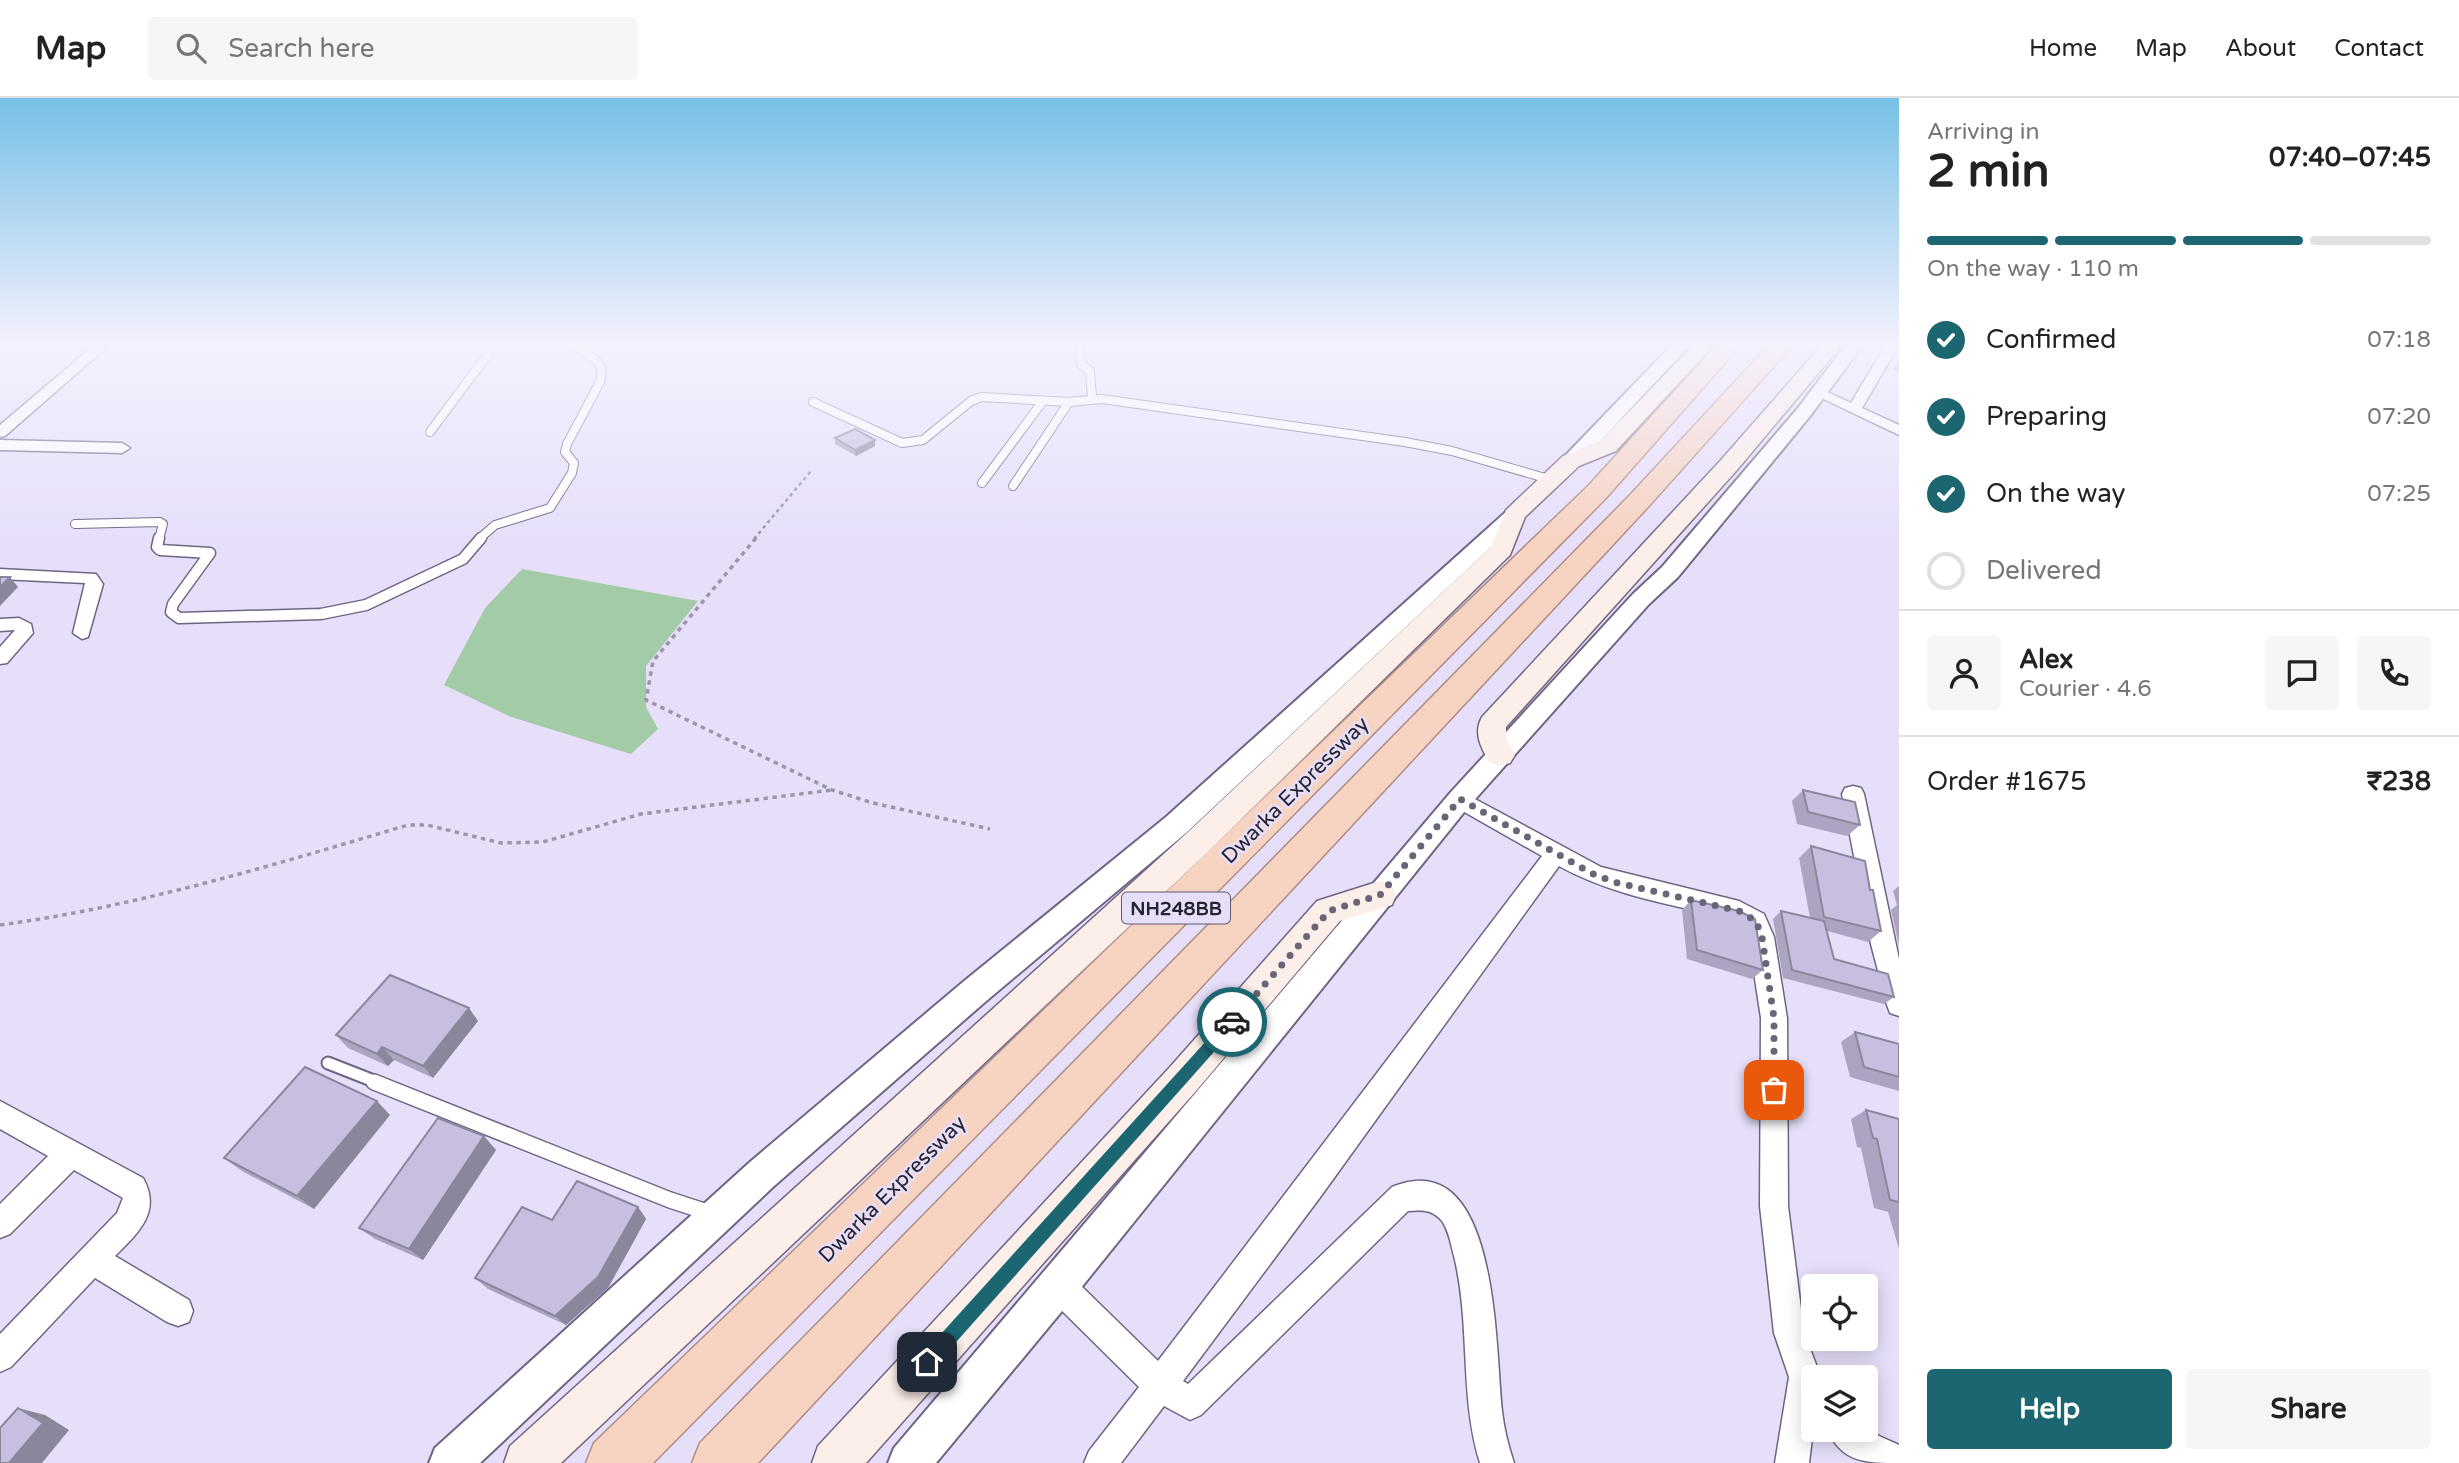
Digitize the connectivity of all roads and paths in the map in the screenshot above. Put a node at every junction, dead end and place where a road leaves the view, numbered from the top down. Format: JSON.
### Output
{"nodes":[{"id":1,"x":27,"y":410,"type":"edge"},
{"id":2,"x":447,"y":410,"type":"edge"},
{"id":3,"x":585,"y":410,"type":"edge"},
{"id":4,"x":830,"y":410,"type":"edge"},
{"id":5,"x":960,"y":410,"type":"edge"},
{"id":6,"x":1037,"y":410,"type":"edge"},
{"id":7,"x":1064,"y":410,"type":"edge"},
{"id":8,"x":1175,"y":410,"type":"edge"},
{"id":9,"x":1620,"y":410,"type":"edge"},
{"id":10,"x":1643,"y":410,"type":"edge"},
{"id":11,"x":1672,"y":410,"type":"edge"},
{"id":12,"x":1723,"y":410,"type":"edge"},
{"id":13,"x":1777,"y":410,"type":"edge"},
{"id":14,"x":1804,"y":410,"type":"edge"},
{"id":15,"x":1855,"y":410,"type":"edge"},
{"id":16,"x":1899,"y":431,"type":"edge"},
{"id":17,"x":430,"y":432,"type":"dead end"},
{"id":18,"x":0,"y":433,"type":"edge"},
{"id":19,"x":0,"y":446,"type":"edge"},
{"id":20,"x":122,"y":448,"type":"dead end"},
{"id":21,"x":1571,"y":461,"type":"junction"},
{"id":22,"x":811,"y":471,"type":"dead end"},
{"id":23,"x":1552,"y":480,"type":"junction"},
{"id":24,"x":982,"y":483,"type":"dead end"},
{"id":25,"x":1013,"y":486,"type":"dead end"},
{"id":26,"x":1514,"y":515,"type":"junction"},
{"id":27,"x":75,"y":524,"type":"dead end"},
{"id":28,"x":0,"y":574,"type":"edge"},
{"id":29,"x":0,"y":625,"type":"edge"},
{"id":30,"x":82,"y":633,"type":"dead end"},
{"id":31,"x":0,"y":658,"type":"edge"},
{"id":32,"x":1500,"y":755,"type":"junction"},
{"id":33,"x":832,"y":790,"type":"junction"},
{"id":34,"x":1853,"y":794,"type":"dead end"},
{"id":35,"x":1460,"y":799,"type":"junction"},
{"id":36,"x":990,"y":829,"type":"dead end"},
{"id":37,"x":1557,"y":852,"type":"junction"},
{"id":38,"x":1380,"y":895,"type":"junction"},
{"id":39,"x":0,"y":925,"type":"edge"},
{"id":40,"x":1891,"y":946,"type":"edge"},
{"id":41,"x":1899,"y":1005,"type":"edge"},
{"id":42,"x":328,"y":1063,"type":"dead end"},
{"id":43,"x":0,"y":1114,"type":"edge"},
{"id":44,"x":71,"y":1153,"type":"junction"},
{"id":45,"x":719,"y":1216,"type":"junction"},
{"id":46,"x":0,"y":1224,"type":"edge"},
{"id":47,"x":92,"y":1259,"type":"junction"},
{"id":48,"x":1059,"y":1286,"type":"junction"},
{"id":49,"x":178,"y":1311,"type":"dead end"},
{"id":50,"x":0,"y":1356,"type":"edge"},
{"id":51,"x":1802,"y":1365,"type":"edge"},
{"id":52,"x":1160,"y":1385,"type":"junction"},
{"id":53,"x":1801,"y":1421,"type":"edge"},
{"id":54,"x":1859,"y":1442,"type":"edge"},
{"id":55,"x":1899,"y":1461,"type":"edge"},
{"id":56,"x":450,"y":1463,"type":"edge"},
{"id":57,"x":527,"y":1463,"type":"edge"},
{"id":58,"x":614,"y":1463,"type":"edge"},
{"id":59,"x":720,"y":1463,"type":"edge"},
{"id":60,"x":835,"y":1463,"type":"edge"},
{"id":61,"x":909,"y":1463,"type":"edge"},
{"id":62,"x":1101,"y":1463,"type":"edge"},
{"id":63,"x":1497,"y":1463,"type":"edge"},
{"id":64,"x":1792,"y":1463,"type":"edge"}],
"edges":[{"from":1,"to":18,"type":"street"},
{"from":2,"to":17,"type":"lane"},
{"from":3,"to":27,"type":"lane"},
{"from":4,"to":5,"type":"lane"},
{"from":6,"to":24,"type":"lane"},
{"from":7,"to":25,"type":"lane"},
{"from":8,"to":23,"type":"lane"},
{"from":9,"to":21,"type":"street"},
{"from":10,"to":21,"type":"main road"},
{"from":11,"to":58,"type":"highway","name":"Dwarka Expressway","number":"NH248BB"},
{"from":12,"to":59,"type":"highway","number":"NH248BB"},
{"from":13,"to":32,"type":"main road"},
{"from":14,"to":32,"type":"street"},
{"from":15,"to":16,"type":"street"},
{"from":19,"to":20,"type":"street"},
{"from":21,"to":23,"type":"main road"},
{"from":22,"to":33,"type":"path"},
{"from":23,"to":26,"type":"main road"},
{"from":26,"to":45,"type":"street"},
{"from":26,"to":57,"type":"main road"},
{"from":28,"to":30,"type":"street"},
{"from":29,"to":31,"type":"street"},
{"from":32,"to":35,"type":"street"},
{"from":33,"to":36,"type":"path"},
{"from":33,"to":39,"type":"path"},
{"from":34,"to":40,"type":"street"},
{"from":35,"to":37,"type":"street"},
{"from":35,"to":38,"type":"street"},
{"from":37,"to":51,"type":"street"},
{"from":37,"to":52,"type":"street"},
{"from":38,"to":48,"type":"street"},
{"from":38,"to":60,"type":"main road"},
{"from":40,"to":41,"type":"street"},
{"from":42,"to":45,"type":"lane"},
{"from":43,"to":44,"type":"street"},
{"from":44,"to":46,"type":"street"},
{"from":44,"to":47,"type":"street"},
{"from":45,"to":56,"type":"street"},
{"from":47,"to":49,"type":"street"},
{"from":47,"to":50,"type":"street"},
{"from":48,"to":52,"type":"street"},
{"from":48,"to":61,"type":"street"},
{"from":52,"to":62,"type":"street"},
{"from":52,"to":63,"type":"street"},
{"from":53,"to":64,"type":"street"},
{"from":54,"to":55,"type":"street"}]}
